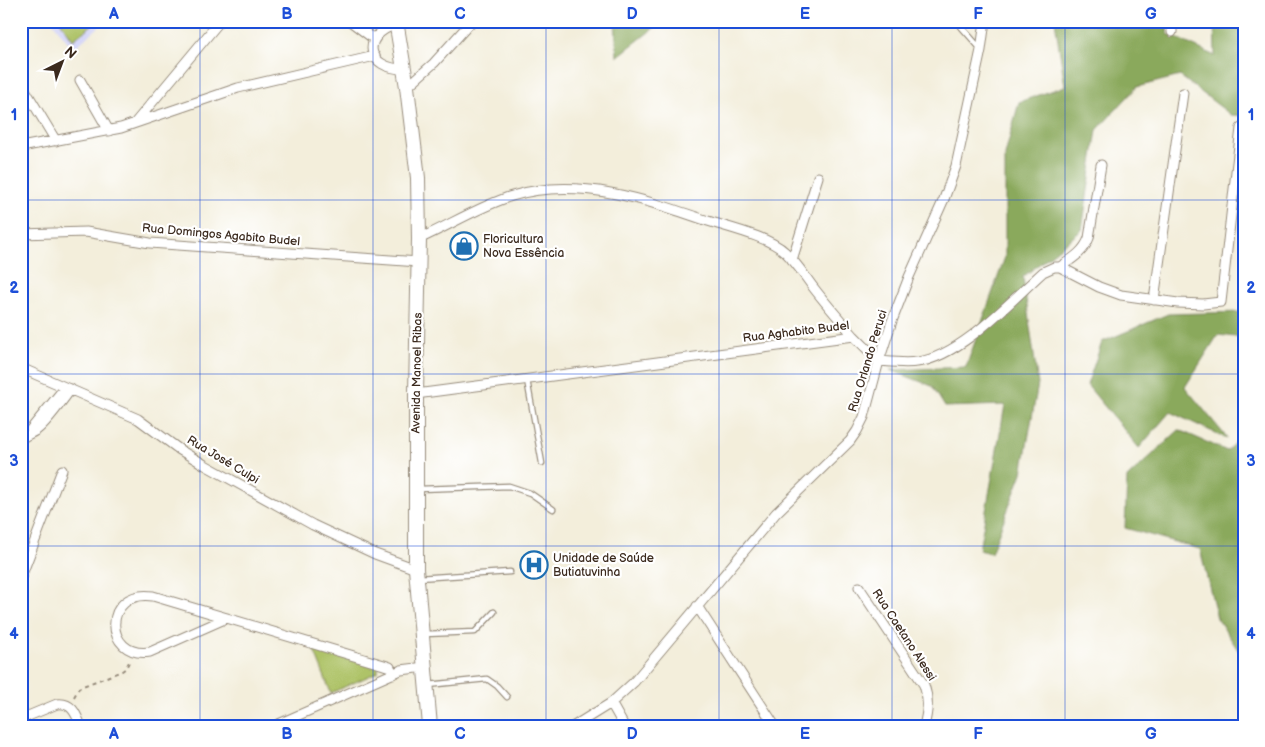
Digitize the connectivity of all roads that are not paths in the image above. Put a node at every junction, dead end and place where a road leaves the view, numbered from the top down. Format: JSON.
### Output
{"nodes":[{"id":1,"x":220,"y":21,"type":"edge"},
{"id":2,"x":350,"y":21,"type":"edge"},
{"id":3,"x":472,"y":21,"type":"edge"},
{"id":4,"x":956,"y":21,"type":"edge"},
{"id":5,"x":985,"y":21,"type":"edge"},
{"id":6,"x":1172,"y":21,"type":"edge"},
{"id":7,"x":397,"y":22,"type":"edge"},
{"id":8,"x":1172,"y":32,"type":"dead end"},
{"id":9,"x":374,"y":39,"type":"junction"},
{"id":10,"x":981,"y":50,"type":"junction"},
{"id":11,"x":375,"y":56,"type":"junction"},
{"id":12,"x":404,"y":69,"type":"junction"},
{"id":13,"x":80,"y":80,"type":"dead end"},
{"id":14,"x":21,"y":83,"type":"edge"},
{"id":15,"x":407,"y":87,"type":"junction"},
{"id":16,"x":1183,"y":93,"type":"dead end"},
{"id":17,"x":134,"y":124,"type":"junction"},
{"id":18,"x":1241,"y":128,"type":"dead end"},
{"id":19,"x":110,"y":131,"type":"junction"},
{"id":20,"x":56,"y":141,"type":"junction"},
{"id":21,"x":21,"y":147,"type":"edge"},
{"id":22,"x":1101,"y":165,"type":"dead end"},
{"id":23,"x":818,"y":177,"type":"dead end"},
{"id":24,"x":21,"y":234,"type":"edge"},
{"id":25,"x":419,"y":239,"type":"junction"},
{"id":26,"x":792,"y":260,"type":"junction"},
{"id":27,"x":419,"y":262,"type":"junction"},
{"id":28,"x":1060,"y":267,"type":"junction"},
{"id":29,"x":1154,"y":300,"type":"junction"},
{"id":30,"x":854,"y":336,"type":"junction"},
{"id":31,"x":879,"y":361,"type":"junction"},
{"id":32,"x":21,"y":368,"type":"edge"},
{"id":33,"x":527,"y":380,"type":"junction"},
{"id":34,"x":68,"y":388,"type":"junction"},
{"id":35,"x":416,"y":394,"type":"junction"},
{"id":36,"x":21,"y":439,"type":"edge"},
{"id":37,"x":542,"y":463,"type":"dead end"},
{"id":38,"x":62,"y":470,"type":"dead end"},
{"id":39,"x":415,"y":489,"type":"junction"},
{"id":40,"x":553,"y":509,"type":"dead end"},
{"id":41,"x":510,"y":572,"type":"dead end"},
{"id":42,"x":416,"y":573,"type":"junction"},
{"id":43,"x":21,"y":577,"type":"edge"},
{"id":44,"x":859,"y":587,"type":"dead end"},
{"id":45,"x":697,"y":606,"type":"junction"},
{"id":46,"x":494,"y":612,"type":"dead end"},
{"id":47,"x":227,"y":618,"type":"junction"},
{"id":48,"x":421,"y":634,"type":"junction"},
{"id":49,"x":425,"y":667,"type":"junction"},
{"id":50,"x":393,"y":674,"type":"junction"},
{"id":51,"x":426,"y":685,"type":"junction"},
{"id":52,"x":507,"y":697,"type":"dead end"},
{"id":53,"x":610,"y":703,"type":"junction"},
{"id":54,"x":21,"y":720,"type":"edge"},
{"id":55,"x":81,"y":726,"type":"edge"},
{"id":56,"x":274,"y":726,"type":"edge"},
{"id":57,"x":430,"y":726,"type":"edge"},
{"id":58,"x":574,"y":726,"type":"edge"},
{"id":59,"x":624,"y":726,"type":"edge"},
{"id":60,"x":775,"y":726,"type":"edge"},
{"id":61,"x":924,"y":726,"type":"edge"}],
"edges":[{"from":1,"to":17,"type":"street"},
{"from":2,"to":9,"type":"street"},
{"from":3,"to":15,"type":"street"},
{"from":4,"to":10,"type":"lane"},
{"from":5,"to":10,"type":"street","name":"Rua Orlando Peruci"},
{"from":6,"to":8,"type":"street"},
{"from":7,"to":9,"type":"street"},
{"from":7,"to":12,"type":"main road","name":"Avenida Manoel Ribas"},
{"from":9,"to":11,"type":"street"},
{"from":10,"to":31,"type":"street","name":"Rua Orlando Peruci"},
{"from":11,"to":12,"type":"street"},
{"from":11,"to":17,"type":"street"},
{"from":12,"to":15,"type":"main road","name":"Avenida Manoel Ribas"},
{"from":13,"to":19,"type":"street"},
{"from":14,"to":20,"type":"street"},
{"from":15,"to":25,"type":"main road","name":"Avenida Manoel Ribas"},
{"from":16,"to":29,"type":"street"},
{"from":17,"to":19,"type":"street"},
{"from":18,"to":29,"type":"street"},
{"from":19,"to":20,"type":"street"},
{"from":20,"to":21,"type":"street"},
{"from":22,"to":28,"type":"street"},
{"from":23,"to":26,"type":"street"},
{"from":24,"to":27,"type":"street","name":"Rua Domingos Agabito Budel"},
{"from":25,"to":26,"type":"street"},
{"from":25,"to":27,"type":"main road","name":"Avenida Manoel Ribas"},
{"from":26,"to":30,"type":"street"},
{"from":27,"to":35,"type":"main road","name":"Avenida Manoel Ribas"},
{"from":28,"to":29,"type":"street"},
{"from":28,"to":31,"type":"street"},
{"from":30,"to":31,"type":"street","name":"Rua Aghabito Budel"},
{"from":30,"to":33,"type":"street","name":"Rua Aghabito Budel"},
{"from":31,"to":45,"type":"street","name":"Rua Orlando Peruci"},
{"from":32,"to":34,"type":"street","name":"Rua José Culpi"},
{"from":33,"to":35,"type":"street","name":"Rua Aghabito Budel"},
{"from":33,"to":37,"type":"lane"},
{"from":34,"to":36,"type":"street"},
{"from":34,"to":42,"type":"street","name":"Rua José Culpi"},
{"from":35,"to":39,"type":"main road","name":"Avenida Manoel Ribas"},
{"from":38,"to":43,"type":"street"},
{"from":39,"to":40,"type":"lane"},
{"from":39,"to":42,"type":"main road","name":"Avenida Manoel Ribas"},
{"from":41,"to":42,"type":"lane"},
{"from":42,"to":48,"type":"main road","name":"Avenida Manoel Ribas"},
{"from":44,"to":61,"type":"street","name":"Rua Caetano Alessi"},
{"from":45,"to":53,"type":"street","name":"Rua Orlando Peruci"},
{"from":45,"to":60,"type":"street"},
{"from":46,"to":48,"type":"lane"},
{"from":47,"to":47,"type":"street"},
{"from":47,"to":50,"type":"street"},
{"from":48,"to":49,"type":"main road","name":"Avenida Manoel Ribas"},
{"from":49,"to":50,"type":"street"},
{"from":49,"to":51,"type":"main road","name":"Avenida Manoel Ribas"},
{"from":50,"to":56,"type":"street"},
{"from":51,"to":52,"type":"lane"},
{"from":51,"to":57,"type":"main road","name":"Avenida Manoel Ribas"},
{"from":53,"to":58,"type":"street","name":"Rua Orlando Peruci"},
{"from":53,"to":59,"type":"street"},
{"from":54,"to":55,"type":"street"}]}
